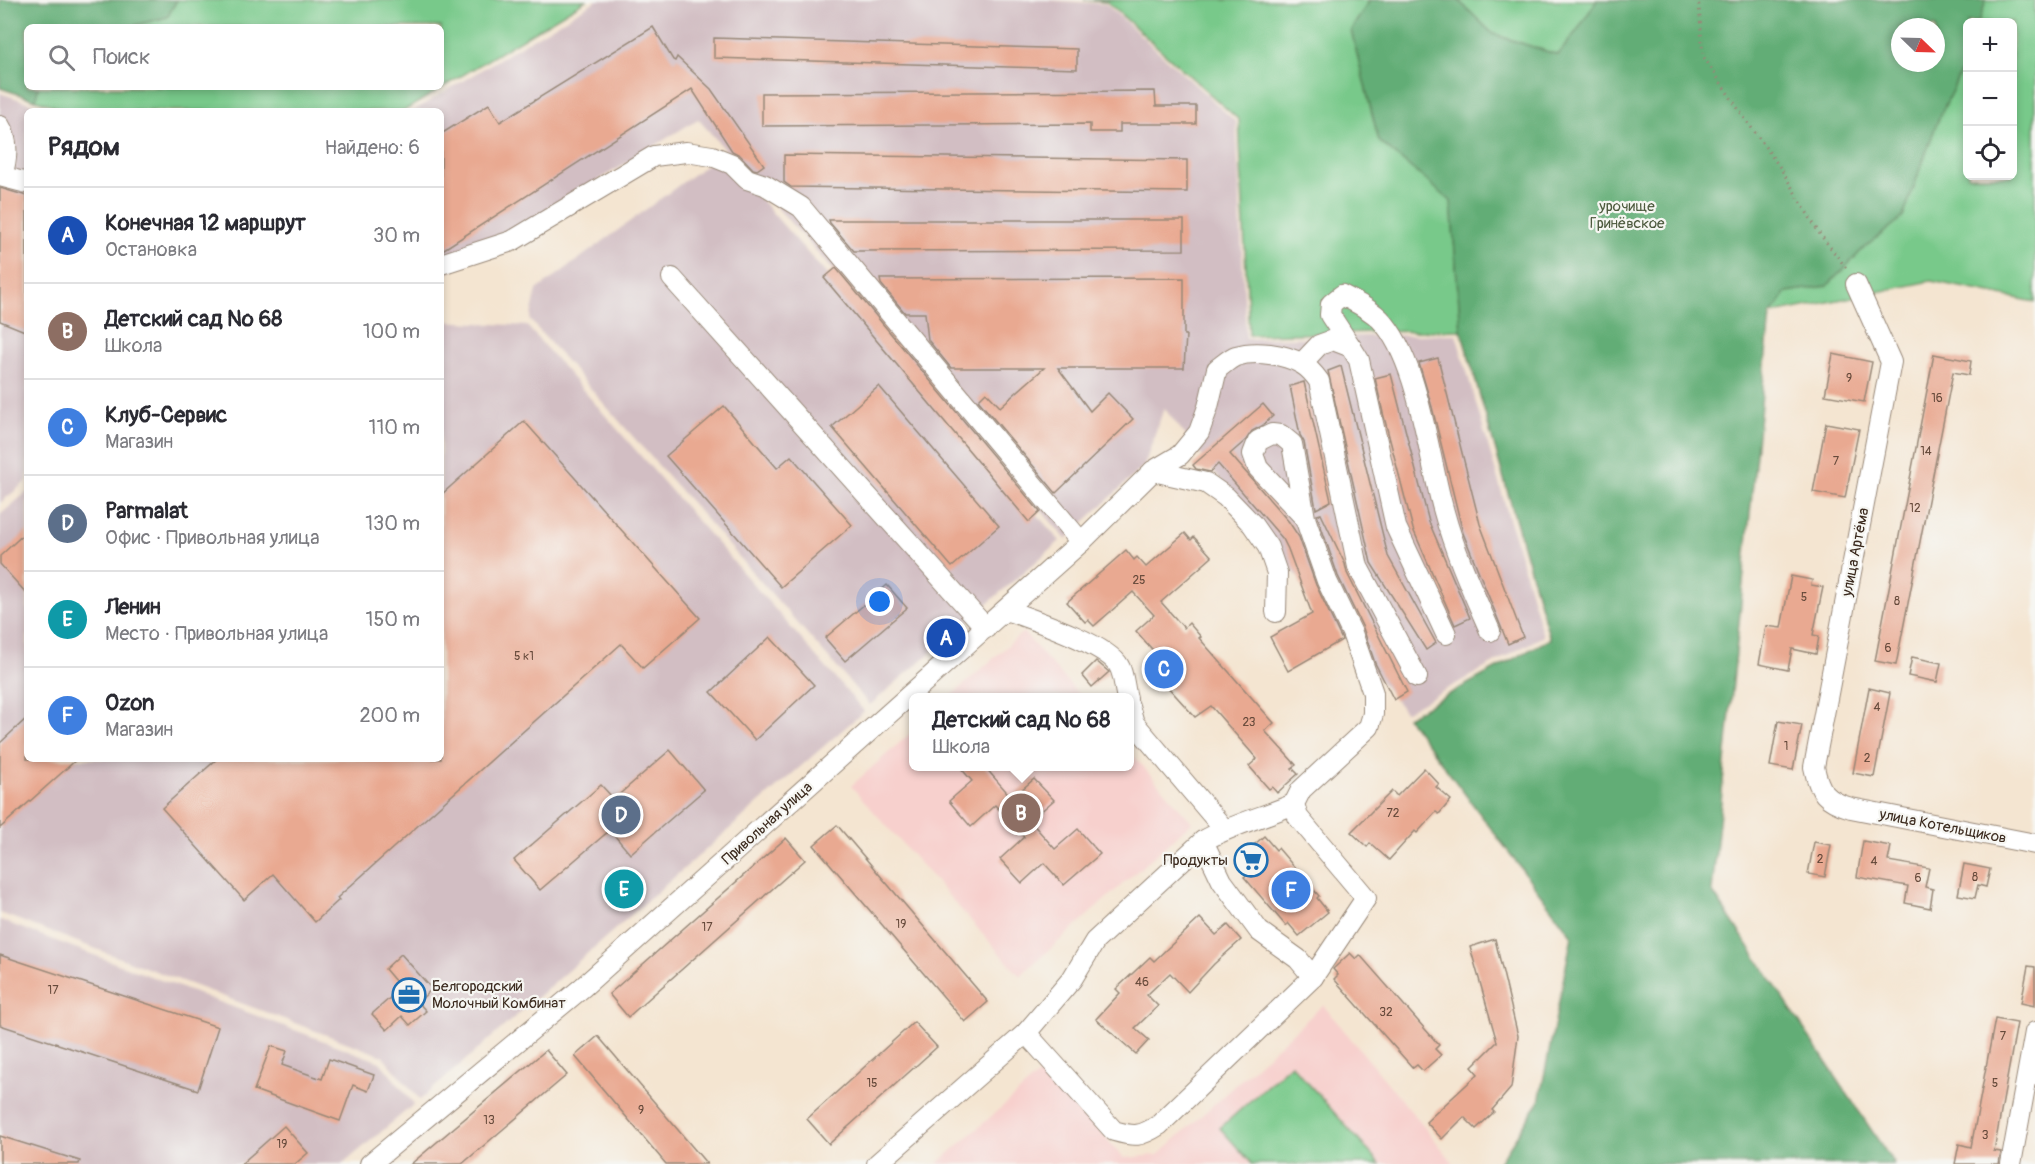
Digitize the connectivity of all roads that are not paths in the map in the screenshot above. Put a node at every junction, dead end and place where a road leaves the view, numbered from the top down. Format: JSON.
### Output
{"nodes":[{"id":1,"x":0,"y":126,"type":"edge"},
{"id":2,"x":1,"y":176,"type":"edge"},
{"id":3,"x":24,"y":182,"type":"edge"},
{"id":4,"x":444,"y":263,"type":"edge"},
{"id":5,"x":672,"y":278,"type":"dead end"},
{"id":6,"x":1856,"y":284,"type":"road end"},
{"id":7,"x":1351,"y":347,"type":"junction"},
{"id":8,"x":1302,"y":363,"type":"junction"},
{"id":9,"x":1153,"y":471,"type":"junction"},
{"id":10,"x":1305,"y":518,"type":"dead end"},
{"id":11,"x":1081,"y":542,"type":"junction"},
{"id":12,"x":1006,"y":609,"type":"junction"},
{"id":13,"x":1276,"y":612,"type":"dead end"},
{"id":14,"x":986,"y":628,"type":"junction"},
{"id":15,"x":1490,"y":631,"type":"dead end"},
{"id":16,"x":1446,"y":634,"type":"dead end"},
{"id":17,"x":1417,"y":676,"type":"dead end"},
{"id":18,"x":913,"y":693,"type":"edge"},
{"id":19,"x":1125,"y":693,"type":"edge"},
{"id":20,"x":909,"y":697,"type":"edge"},
{"id":21,"x":1134,"y":723,"type":"edge"},
{"id":22,"x":1294,"y":804,"type":"junction"},
{"id":23,"x":1851,"y":808,"type":"joint"},
{"id":24,"x":1224,"y":830,"type":"junction"},
{"id":25,"x":1203,"y":841,"type":"junction"},
{"id":26,"x":2035,"y":844,"type":"edge"},
{"id":27,"x":1313,"y":977,"type":"junction"},
{"id":28,"x":2035,"y":1032,"type":"edge"},
{"id":29,"x":1026,"y":1033,"type":"junction"},
{"id":30,"x":370,"y":1164,"type":"edge"},
{"id":31,"x":877,"y":1164,"type":"edge"},
{"id":32,"x":2011,"y":1164,"type":"edge"}],
"edges":[{"from":1,"to":2,"type":"street"},
{"from":2,"to":3,"type":"street"},
{"from":4,"to":11,"type":"street"},
{"from":5,"to":14,"type":"street"},
{"from":6,"to":23,"type":"street","name":"улица Артёма"},
{"from":7,"to":8,"type":"street"},
{"from":7,"to":15,"type":"street"},
{"from":7,"to":16,"type":"street"},
{"from":8,"to":9,"type":"street","name":"Привольная улица"},
{"from":8,"to":17,"type":"street"},
{"from":9,"to":11,"type":"street","name":"Привольная улица"},
{"from":9,"to":13,"type":"street"},
{"from":10,"to":22,"type":"street"},
{"from":11,"to":12,"type":"street","name":"Привольная улица"},
{"from":12,"to":14,"type":"street","name":"Привольная улица"},
{"from":12,"to":19,"type":"street"},
{"from":14,"to":18,"type":"street","name":"Привольная улица"},
{"from":20,"to":30,"type":"street","name":"Привольная улица"},
{"from":21,"to":24,"type":"street"},
{"from":22,"to":24,"type":"street"},
{"from":22,"to":27,"type":"street"},
{"from":23,"to":26,"type":"street","name":"улица Котельщиков"},
{"from":24,"to":25,"type":"street"},
{"from":25,"to":27,"type":"street"},
{"from":25,"to":29,"type":"street"},
{"from":27,"to":29,"type":"street"},
{"from":28,"to":32,"type":"street"},
{"from":29,"to":31,"type":"street"}]}
